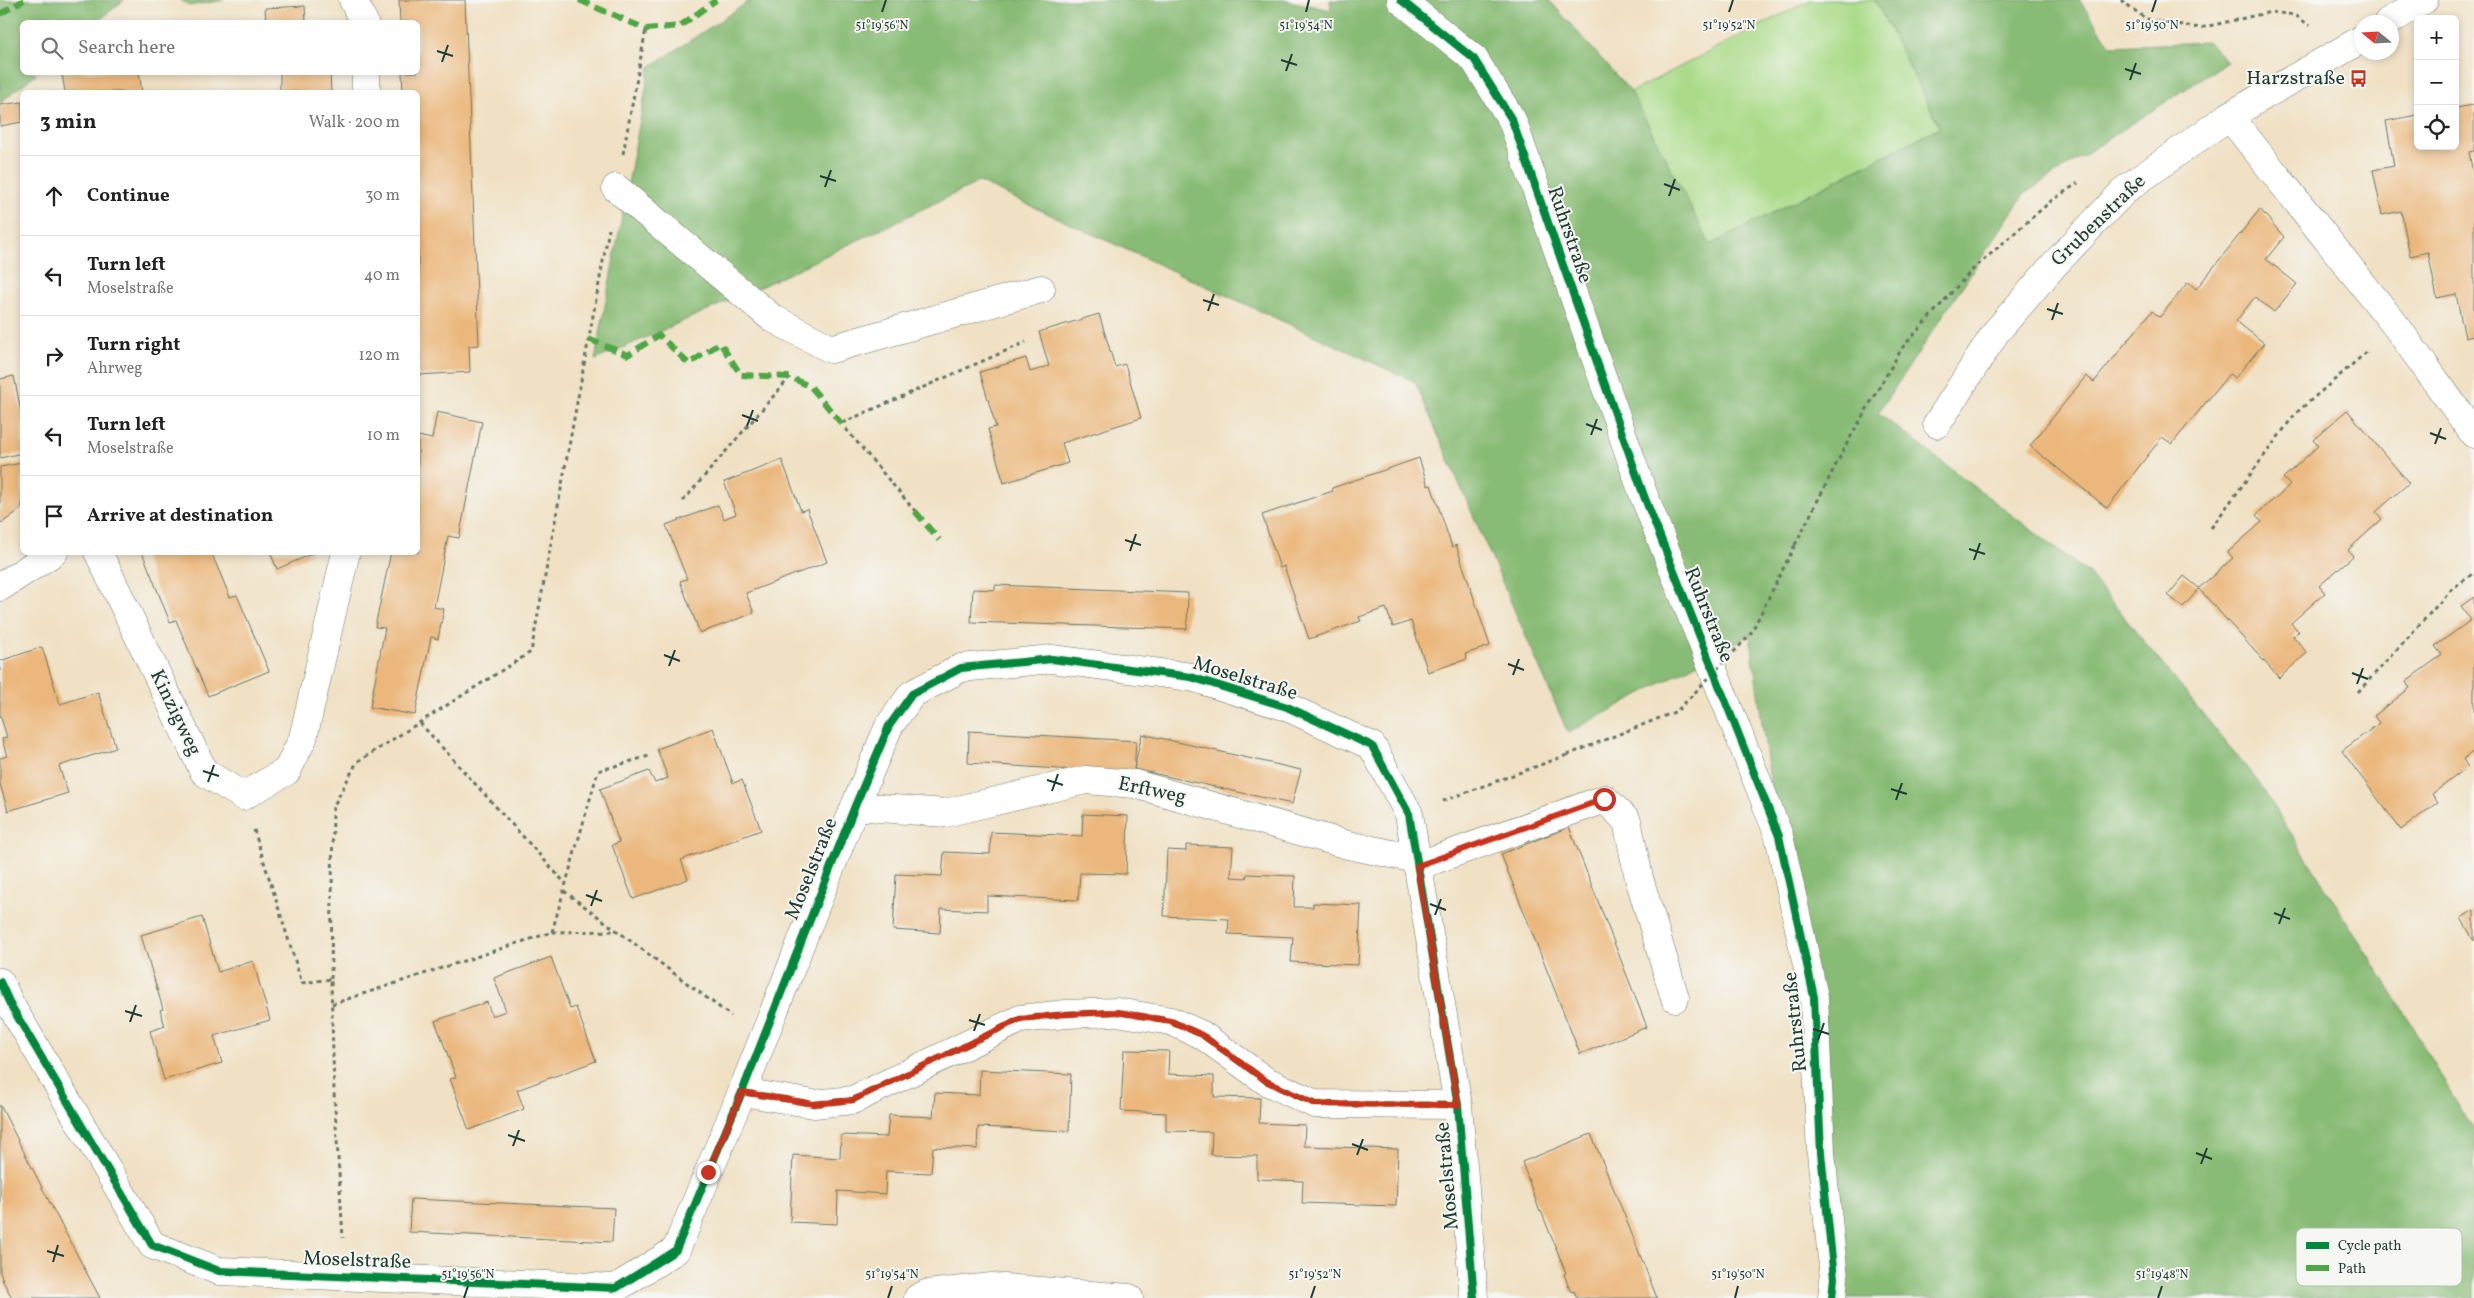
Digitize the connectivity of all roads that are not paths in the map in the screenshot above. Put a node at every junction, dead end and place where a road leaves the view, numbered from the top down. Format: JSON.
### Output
{"nodes":[{"id":1,"x":353,"y":0,"type":"edge"},
{"id":2,"x":1401,"y":0,"type":"edge"},
{"id":3,"x":2424,"y":0,"type":"edge"},
{"id":4,"x":2399,"y":15,"type":"edge"},
{"id":5,"x":363,"y":20,"type":"edge"},
{"id":6,"x":2352,"y":45,"type":"edge"},
{"id":7,"x":366,"y":75,"type":"edge"},
{"id":8,"x":366,"y":90,"type":"edge"},
{"id":9,"x":2229,"y":116,"type":"junction"},
{"id":10,"x":616,"y":188,"type":"road end"},
{"id":11,"x":1041,"y":289,"type":"dead end"},
{"id":12,"x":1937,"y":424,"type":"dead end"},
{"id":13,"x":2474,"y":434,"type":"edge"},
{"id":14,"x":49,"y":555,"type":"edge"},
{"id":15,"x":99,"y":555,"type":"edge"},
{"id":16,"x":345,"y":555,"type":"edge"},
{"id":17,"x":0,"y":586,"type":"edge"},
{"id":18,"x":854,"y":806,"type":"junction"},
{"id":19,"x":1416,"y":862,"type":"junction"},
{"id":20,"x":0,"y":982,"type":"edge"},
{"id":21,"x":1675,"y":998,"type":"dead end"},
{"id":22,"x":742,"y":1092,"type":"junction"},
{"id":23,"x":1458,"y":1105,"type":"junction"},
{"id":24,"x":345,"y":1287,"type":"edge"},
{"id":25,"x":918,"y":1298,"type":"edge"},
{"id":26,"x":1129,"y":1298,"type":"edge"},
{"id":27,"x":1474,"y":1298,"type":"edge"},
{"id":28,"x":1832,"y":1298,"type":"edge"}],
"edges":[{"from":1,"to":5,"type":"street"},
{"from":2,"to":28,"type":"street","name":"Ruhrstraße"},
{"from":3,"to":4,"type":"street"},
{"from":6,"to":9,"type":"street","name":"Grubenstraße"},
{"from":7,"to":8,"type":"street"},
{"from":9,"to":12,"type":"street","name":"Grubenstraße"},
{"from":9,"to":13,"type":"street"},
{"from":10,"to":11,"type":"street"},
{"from":14,"to":17,"type":"street"},
{"from":15,"to":16,"type":"street","name":"Kinzigweg"},
{"from":18,"to":19,"type":"street","name":"Erftweg"},
{"from":18,"to":19,"type":"street","name":"Moselstraße"},
{"from":18,"to":22,"type":"street","name":"Moselstraße"},
{"from":19,"to":21,"type":"street"},
{"from":19,"to":23,"type":"street","name":"Moselstraße"},
{"from":20,"to":24,"type":"street","name":"Moselstraße"},
{"from":22,"to":23,"type":"street"},
{"from":22,"to":24,"type":"street","name":"Moselstraße"},
{"from":23,"to":27,"type":"street","name":"Moselstraße"},
{"from":25,"to":26,"type":"street"}]}
